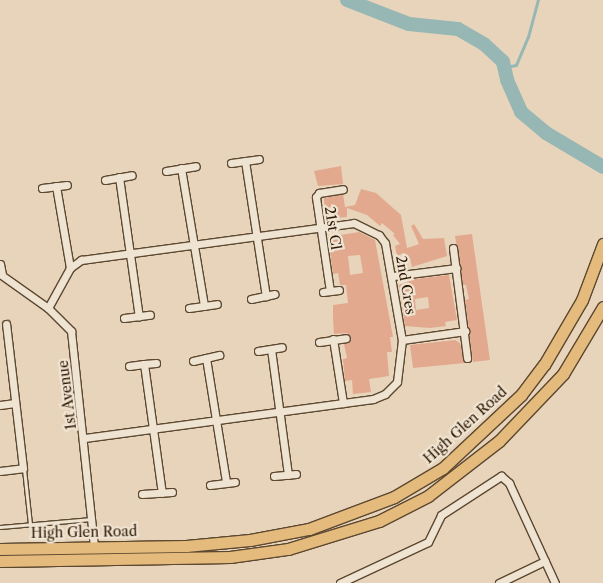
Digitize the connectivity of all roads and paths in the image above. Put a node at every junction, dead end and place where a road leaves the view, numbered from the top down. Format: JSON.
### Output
{"nodes":[{"id":1,"x":259,"y":159,"type":"dead end"},
{"id":2,"x":245,"y":161,"type":"junction"},
{"id":3,"x":231,"y":163,"type":"dead end"},
{"id":4,"x":196,"y":166,"type":"dead end"},
{"id":5,"x":181,"y":168,"type":"junction"},
{"id":6,"x":166,"y":171,"type":"dead end"},
{"id":7,"x":132,"y":175,"type":"dead end"},
{"id":8,"x":119,"y":177,"type":"junction"},
{"id":9,"x":105,"y":180,"type":"dead end"},
{"id":10,"x":67,"y":185,"type":"dead end"},
{"id":11,"x":56,"y":186,"type":"junction"},
{"id":12,"x":42,"y":188,"type":"dead end"},
{"id":13,"x":342,"y":189,"type":"dead end"},
{"id":14,"x":320,"y":228,"type":"junction"},
{"id":15,"x":256,"y":236,"type":"junction"},
{"id":16,"x":193,"y":244,"type":"junction"},
{"id":17,"x":603,"y":244,"type":"edge"},
{"id":18,"x":453,"y":248,"type":"dead end"},
{"id":19,"x":129,"y":255,"type":"junction"},
{"id":20,"x":0,"y":264,"type":"edge"},
{"id":21,"x":70,"y":268,"type":"junction"},
{"id":22,"x":456,"y":268,"type":"junction"},
{"id":23,"x":1,"y":274,"type":"edge"},
{"id":24,"x":392,"y":276,"type":"junction"},
{"id":25,"x":339,"y":290,"type":"dead end"},
{"id":26,"x":274,"y":294,"type":"dead end"},
{"id":27,"x":266,"y":296,"type":"junction"},
{"id":28,"x":252,"y":299,"type":"dead end"},
{"id":29,"x":217,"y":304,"type":"dead end"},
{"id":30,"x":204,"y":306,"type":"junction"},
{"id":31,"x":603,"y":307,"type":"edge"},
{"id":32,"x":48,"y":308,"type":"junction"},
{"id":33,"x":189,"y":308,"type":"dead end"},
{"id":34,"x":150,"y":315,"type":"dead end"},
{"id":35,"x":140,"y":316,"type":"junction"},
{"id":36,"x":124,"y":318,"type":"dead end"},
{"id":37,"x":6,"y":324,"type":"dead end"},
{"id":38,"x":465,"y":331,"type":"junction"},
{"id":39,"x":346,"y":338,"type":"dead end"},
{"id":40,"x":333,"y":339,"type":"junction"},
{"id":41,"x":402,"y":340,"type":"junction"},
{"id":42,"x":4,"y":342,"type":"edge"},
{"id":43,"x":319,"y":342,"type":"dead end"},
{"id":44,"x":282,"y":347,"type":"dead end"},
{"id":45,"x":271,"y":349,"type":"junction"},
{"id":46,"x":258,"y":351,"type":"dead end"},
{"id":47,"x":219,"y":355,"type":"dead end"},
{"id":48,"x":206,"y":358,"type":"junction"},
{"id":49,"x":467,"y":358,"type":"dead end"},
{"id":50,"x":193,"y":361,"type":"dead end"},
{"id":51,"x":156,"y":362,"type":"dead end"},
{"id":52,"x":144,"y":364,"type":"junction"},
{"id":53,"x":128,"y":366,"type":"dead end"},
{"id":54,"x":15,"y":403,"type":"junction"},
{"id":55,"x":343,"y":404,"type":"junction"},
{"id":56,"x":0,"y":405,"type":"edge"},
{"id":57,"x":280,"y":410,"type":"junction"},
{"id":58,"x":216,"y":419,"type":"junction"},
{"id":59,"x":153,"y":428,"type":"junction"},
{"id":60,"x":85,"y":438,"type":"junction"},
{"id":61,"x":24,"y":468,"type":"junction"},
{"id":62,"x":0,"y":471,"type":"edge"},
{"id":63,"x":296,"y":474,"type":"dead end"},
{"id":64,"x":288,"y":475,"type":"junction"},
{"id":65,"x":274,"y":476,"type":"dead end"},
{"id":66,"x":226,"y":482,"type":"junction"},
{"id":67,"x":235,"y":482,"type":"dead end"},
{"id":68,"x":210,"y":486,"type":"dead end"},
{"id":69,"x":162,"y":492,"type":"junction"},
{"id":70,"x":172,"y":492,"type":"dead end"},
{"id":71,"x":142,"y":494,"type":"dead end"},
{"id":72,"x":92,"y":519,"type":"junction"},
{"id":73,"x":30,"y":524,"type":"junction"},
{"id":74,"x":0,"y":527,"type":"edge"},
{"id":75,"x":94,"y":547,"type":"junction"},
{"id":76,"x":0,"y":549,"type":"edge"},
{"id":77,"x":0,"y":561,"type":"edge"},
{"id":78,"x":545,"y":561,"type":"junction"},
{"id":79,"x":340,"y":583,"type":"edge"},
{"id":80,"x":499,"y":583,"type":"edge"},
{"id":81,"x":555,"y":583,"type":"edge"}],
"edges":[{"from":1,"to":2,"type":"street"},
{"from":2,"to":3,"type":"street"},
{"from":2,"to":15,"type":"street"},
{"from":4,"to":5,"type":"street"},
{"from":5,"to":6,"type":"street"},
{"from":5,"to":16,"type":"street"},
{"from":7,"to":8,"type":"street"},
{"from":8,"to":9,"type":"street"},
{"from":8,"to":19,"type":"street"},
{"from":10,"to":11,"type":"street"},
{"from":11,"to":12,"type":"street"},
{"from":11,"to":21,"type":"street"},
{"from":13,"to":14,"type":"street","name":"21st Cl"},
{"from":14,"to":15,"type":"street","name":"2nd Cres"},
{"from":14,"to":24,"type":"street","name":"2nd Cres"},
{"from":14,"to":25,"type":"street","name":"21st Cl"},
{"from":15,"to":16,"type":"street","name":"2nd Cres"},
{"from":15,"to":27,"type":"street"},
{"from":16,"to":19,"type":"street","name":"2nd Cres"},
{"from":16,"to":30,"type":"street"},
{"from":17,"to":75,"type":"main road","name":"High Glen Road"},
{"from":18,"to":22,"type":"street"},
{"from":19,"to":21,"type":"street","name":"2nd Cres"},
{"from":19,"to":35,"type":"street"},
{"from":20,"to":23,"type":"street"},
{"from":21,"to":32,"type":"street"},
{"from":22,"to":24,"type":"street"},
{"from":22,"to":38,"type":"street"},
{"from":23,"to":32,"type":"street","name":"1st Avenue"},
{"from":24,"to":41,"type":"street","name":"2nd Cres"},
{"from":26,"to":27,"type":"street"},
{"from":27,"to":28,"type":"street"},
{"from":29,"to":30,"type":"street"},
{"from":30,"to":33,"type":"street"},
{"from":31,"to":77,"type":"main road","name":"High Glen Road"},
{"from":32,"to":60,"type":"street","name":"1st Avenue"},
{"from":34,"to":35,"type":"street"},
{"from":35,"to":36,"type":"street"},
{"from":37,"to":42,"type":"street"},
{"from":38,"to":41,"type":"street"},
{"from":38,"to":49,"type":"street"},
{"from":39,"to":40,"type":"street"},
{"from":40,"to":43,"type":"street"},
{"from":40,"to":55,"type":"street"},
{"from":41,"to":55,"type":"street","name":"2nd Cres"},
{"from":42,"to":54,"type":"street"},
{"from":44,"to":45,"type":"street"},
{"from":45,"to":46,"type":"street"},
{"from":45,"to":57,"type":"street"},
{"from":47,"to":48,"type":"street"},
{"from":48,"to":50,"type":"street"},
{"from":48,"to":58,"type":"street"},
{"from":51,"to":52,"type":"street"},
{"from":52,"to":53,"type":"street"},
{"from":52,"to":59,"type":"street"},
{"from":54,"to":56,"type":"street"},
{"from":54,"to":61,"type":"street"},
{"from":55,"to":57,"type":"street","name":"2nd Cres"},
{"from":57,"to":58,"type":"street","name":"2nd Cres"},
{"from":57,"to":64,"type":"street"},
{"from":58,"to":59,"type":"street","name":"2nd Cres"},
{"from":58,"to":66,"type":"street"},
{"from":59,"to":60,"type":"street","name":"2nd Cres"},
{"from":59,"to":69,"type":"street"},
{"from":60,"to":72,"type":"street","name":"1st Avenue"},
{"from":61,"to":62,"type":"street"},
{"from":61,"to":73,"type":"lane"},
{"from":63,"to":64,"type":"street"},
{"from":64,"to":65,"type":"street"},
{"from":66,"to":67,"type":"street"},
{"from":66,"to":68,"type":"street"},
{"from":69,"to":70,"type":"street"},
{"from":69,"to":71,"type":"street"},
{"from":72,"to":73,"type":"lane"},
{"from":72,"to":75,"type":"street","name":"1st Avenue"},
{"from":73,"to":74,"type":"lane"},
{"from":75,"to":76,"type":"main road","name":"High Glen Road"},
{"from":78,"to":79,"type":"street"},
{"from":78,"to":80,"type":"street"},
{"from":78,"to":81,"type":"street"}]}
